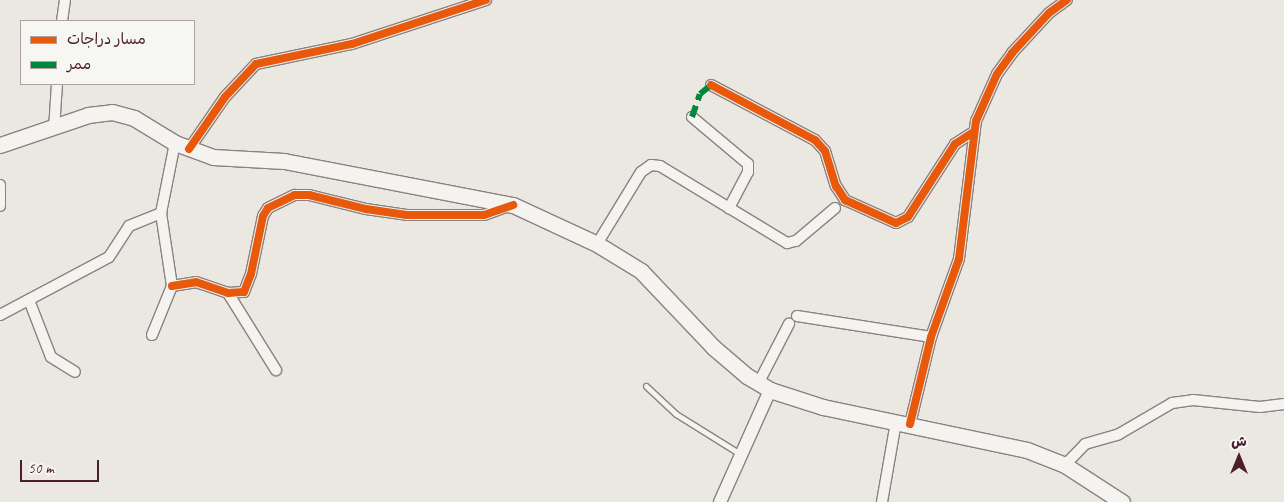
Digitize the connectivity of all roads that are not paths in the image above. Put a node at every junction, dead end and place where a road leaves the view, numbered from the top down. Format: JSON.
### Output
{"nodes":[{"id":1,"x":65,"y":0,"type":"edge"},
{"id":2,"x":486,"y":0,"type":"edge"},
{"id":3,"x":1067,"y":0,"type":"edge"},
{"id":4,"x":62,"y":20,"type":"edge"},
{"id":5,"x":57,"y":85,"type":"edge"},
{"id":6,"x":711,"y":85,"type":"dead end"},
{"id":7,"x":692,"y":117,"type":"dead end"},
{"id":8,"x":54,"y":129,"type":"junction"},
{"id":9,"x":972,"y":133,"type":"junction"},
{"id":10,"x":0,"y":145,"type":"edge"},
{"id":11,"x":182,"y":146,"type":"junction"},
{"id":12,"x":0,"y":185,"type":"edge"},
{"id":13,"x":512,"y":205,"type":"junction"},
{"id":14,"x":0,"y":206,"type":"edge"},
{"id":15,"x":729,"y":208,"type":"junction"},
{"id":16,"x":835,"y":208,"type":"dead end"},
{"id":17,"x":161,"y":214,"type":"junction"},
{"id":18,"x":597,"y":244,"type":"junction"},
{"id":19,"x":172,"y":286,"type":"junction"},
{"id":20,"x":228,"y":293,"type":"junction"},
{"id":21,"x":29,"y":300,"type":"junction"},
{"id":22,"x":0,"y":315,"type":"edge"},
{"id":23,"x":797,"y":316,"type":"dead end"},
{"id":24,"x":789,"y":324,"type":"dead end"},
{"id":25,"x":152,"y":335,"type":"dead end"},
{"id":26,"x":930,"y":337,"type":"junction"},
{"id":27,"x":276,"y":370,"type":"dead end"},
{"id":28,"x":75,"y":372,"type":"dead end"},
{"id":29,"x":646,"y":386,"type":"dead end"},
{"id":30,"x":764,"y":387,"type":"junction"},
{"id":31,"x":1284,"y":404,"type":"edge"},
{"id":32,"x":903,"y":423,"type":"junction"},
{"id":33,"x":740,"y":454,"type":"junction"},
{"id":34,"x":1065,"y":465,"type":"junction"},
{"id":35,"x":1112,"y":499,"type":"edge"},
{"id":36,"x":720,"y":502,"type":"edge"},
{"id":37,"x":882,"y":502,"type":"edge"}],
"edges":[{"from":1,"to":4,"type":"street"},
{"from":2,"to":11,"type":"street"},
{"from":3,"to":9,"type":"street"},
{"from":5,"to":8,"type":"street"},
{"from":6,"to":9,"type":"street"},
{"from":7,"to":15,"type":"street"},
{"from":8,"to":10,"type":"main road"},
{"from":8,"to":11,"type":"main road"},
{"from":9,"to":26,"type":"street"},
{"from":11,"to":13,"type":"main road"},
{"from":11,"to":17,"type":"street"},
{"from":12,"to":14,"type":"street"},
{"from":13,"to":18,"type":"main road"},
{"from":13,"to":20,"type":"street"},
{"from":15,"to":16,"type":"street"},
{"from":15,"to":18,"type":"street"},
{"from":17,"to":19,"type":"street"},
{"from":17,"to":21,"type":"street"},
{"from":18,"to":30,"type":"main road"},
{"from":19,"to":20,"type":"street"},
{"from":19,"to":25,"type":"street"},
{"from":20,"to":27,"type":"street"},
{"from":21,"to":22,"type":"street"},
{"from":21,"to":28,"type":"street"},
{"from":23,"to":26,"type":"street"},
{"from":24,"to":30,"type":"street"},
{"from":26,"to":32,"type":"street"},
{"from":29,"to":33,"type":"lane"},
{"from":30,"to":32,"type":"main road"},
{"from":30,"to":33,"type":"street"},
{"from":31,"to":34,"type":"street"},
{"from":32,"to":34,"type":"main road"},
{"from":32,"to":37,"type":"street"},
{"from":33,"to":36,"type":"street"},
{"from":34,"to":35,"type":"main road"}]}
